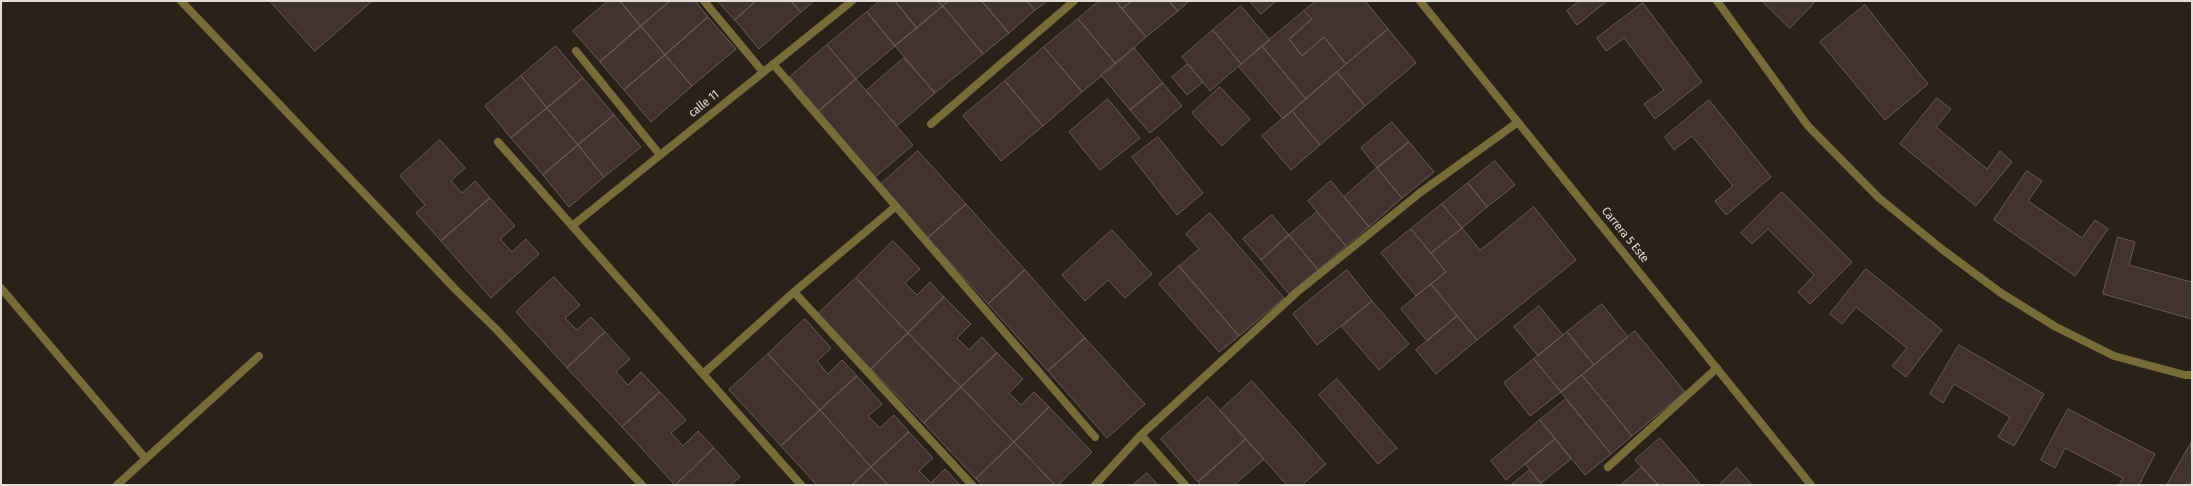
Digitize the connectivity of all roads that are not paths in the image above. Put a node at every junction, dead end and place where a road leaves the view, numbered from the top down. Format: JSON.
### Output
{"nodes":[{"id":1,"x":181,"y":1,"type":"edge"},
{"id":2,"x":704,"y":1,"type":"edge"},
{"id":3,"x":852,"y":1,"type":"edge"},
{"id":4,"x":1074,"y":1,"type":"edge"},
{"id":5,"x":1420,"y":1,"type":"edge"},
{"id":6,"x":1717,"y":1,"type":"edge"},
{"id":7,"x":576,"y":51,"type":"dead end"},
{"id":8,"x":773,"y":64,"type":"junction"},
{"id":9,"x":763,"y":72,"type":"junction"},
{"id":10,"x":1518,"y":122,"type":"junction"},
{"id":11,"x":931,"y":124,"type":"dead end"},
{"id":12,"x":498,"y":142,"type":"dead end"},
{"id":13,"x":660,"y":155,"type":"junction"},
{"id":14,"x":895,"y":206,"type":"junction"},
{"id":15,"x":572,"y":226,"type":"junction"},
{"id":16,"x":1,"y":288,"type":"edge"},
{"id":17,"x":794,"y":292,"type":"junction"},
{"id":18,"x":259,"y":356,"type":"dead end"},
{"id":19,"x":1717,"y":368,"type":"junction"},
{"id":20,"x":703,"y":374,"type":"junction"},
{"id":21,"x":2192,"y":375,"type":"edge"},
{"id":22,"x":1141,"y":435,"type":"junction"},
{"id":23,"x":1095,"y":437,"type":"dead end"},
{"id":24,"x":146,"y":459,"type":"junction"},
{"id":25,"x":1608,"y":466,"type":"dead end"},
{"id":26,"x":117,"y":485,"type":"edge"},
{"id":27,"x":642,"y":485,"type":"edge"},
{"id":28,"x":801,"y":485,"type":"edge"},
{"id":29,"x":972,"y":485,"type":"edge"},
{"id":30,"x":1095,"y":485,"type":"edge"},
{"id":31,"x":1185,"y":485,"type":"edge"},
{"id":32,"x":1811,"y":485,"type":"edge"}],
"edges":[{"from":1,"to":27,"type":"street"},
{"from":2,"to":9,"type":"street"},
{"from":3,"to":8,"type":"street","name":"calle 11"},
{"from":4,"to":11,"type":"street"},
{"from":5,"to":10,"type":"street","name":"Carrera 5 Este"},
{"from":6,"to":21,"type":"street"},
{"from":7,"to":13,"type":"street"},
{"from":8,"to":9,"type":"street","name":"calle 11"},
{"from":8,"to":14,"type":"street"},
{"from":9,"to":13,"type":"street","name":"calle 11"},
{"from":10,"to":19,"type":"street","name":"Carrera 5 Este"},
{"from":10,"to":22,"type":"street"},
{"from":12,"to":15,"type":"street"},
{"from":13,"to":15,"type":"street","name":"calle 11"},
{"from":14,"to":17,"type":"street"},
{"from":14,"to":23,"type":"street"},
{"from":15,"to":20,"type":"street"},
{"from":16,"to":24,"type":"street"},
{"from":17,"to":20,"type":"street"},
{"from":17,"to":29,"type":"street"},
{"from":18,"to":24,"type":"street"},
{"from":19,"to":25,"type":"street"},
{"from":19,"to":32,"type":"street","name":"Carrera 5 Este"},
{"from":20,"to":28,"type":"street"},
{"from":22,"to":30,"type":"street"},
{"from":22,"to":31,"type":"street"},
{"from":24,"to":26,"type":"street"}]}
